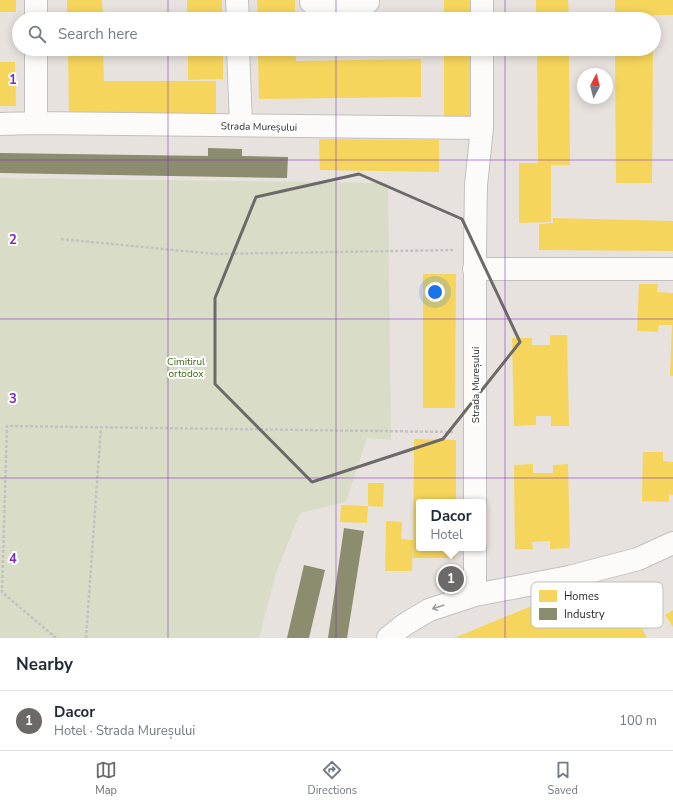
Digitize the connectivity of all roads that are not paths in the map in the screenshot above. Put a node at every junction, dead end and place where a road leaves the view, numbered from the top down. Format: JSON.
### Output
{"nodes":[{"id":1,"x":36,"y":0,"type":"edge"},
{"id":2,"x":237,"y":0,"type":"edge"},
{"id":3,"x":368,"y":0,"type":"edge"},
{"id":4,"x":482,"y":0,"type":"edge"},
{"id":5,"x":311,"y":2,"type":"dead end"},
{"id":6,"x":36,"y":12,"type":"edge"},
{"id":7,"x":238,"y":12,"type":"edge"},
{"id":8,"x":482,"y":12,"type":"edge"},
{"id":9,"x":36,"y":56,"type":"edge"},
{"id":10,"x":238,"y":56,"type":"edge"},
{"id":11,"x":482,"y":56,"type":"edge"},
{"id":12,"x":36,"y":123,"type":"junction"},
{"id":13,"x":0,"y":124,"type":"edge"},
{"id":14,"x":241,"y":125,"type":"junction"},
{"id":15,"x":482,"y":128,"type":"junction"},
{"id":16,"x":474,"y":259,"type":"junction"},
{"id":17,"x":673,"y":269,"type":"edge"},
{"id":18,"x":475,"y":499,"type":"edge"},
{"id":19,"x":673,"y":543,"type":"edge"},
{"id":20,"x":475,"y":551,"type":"edge"},
{"id":21,"x":543,"y":582,"type":"edge"},
{"id":22,"x":531,"y":584,"type":"edge"},
{"id":23,"x":475,"y":595,"type":"junction"},
{"id":24,"x":388,"y":638,"type":"edge"}],
"edges":[{"from":1,"to":6,"type":"street"},
{"from":2,"to":7,"type":"street"},
{"from":3,"to":5,"type":"street"},
{"from":4,"to":8,"type":"street"},
{"from":9,"to":12,"type":"street"},
{"from":10,"to":14,"type":"street"},
{"from":11,"to":15,"type":"street","name":"Strada Mureșului"},
{"from":12,"to":13,"type":"street","name":"Strada Mureșului"},
{"from":12,"to":14,"type":"street","name":"Strada Mureșului"},
{"from":14,"to":15,"type":"street","name":"Strada Mureșului"},
{"from":15,"to":16,"type":"street","name":"Strada Mureșului"},
{"from":16,"to":17,"type":"street"},
{"from":16,"to":18,"type":"street","name":"Strada Mureșului"},
{"from":19,"to":21,"type":"street"},
{"from":20,"to":23,"type":"street"},
{"from":22,"to":23,"type":"street"},
{"from":23,"to":24,"type":"street","one_way":true}]}
